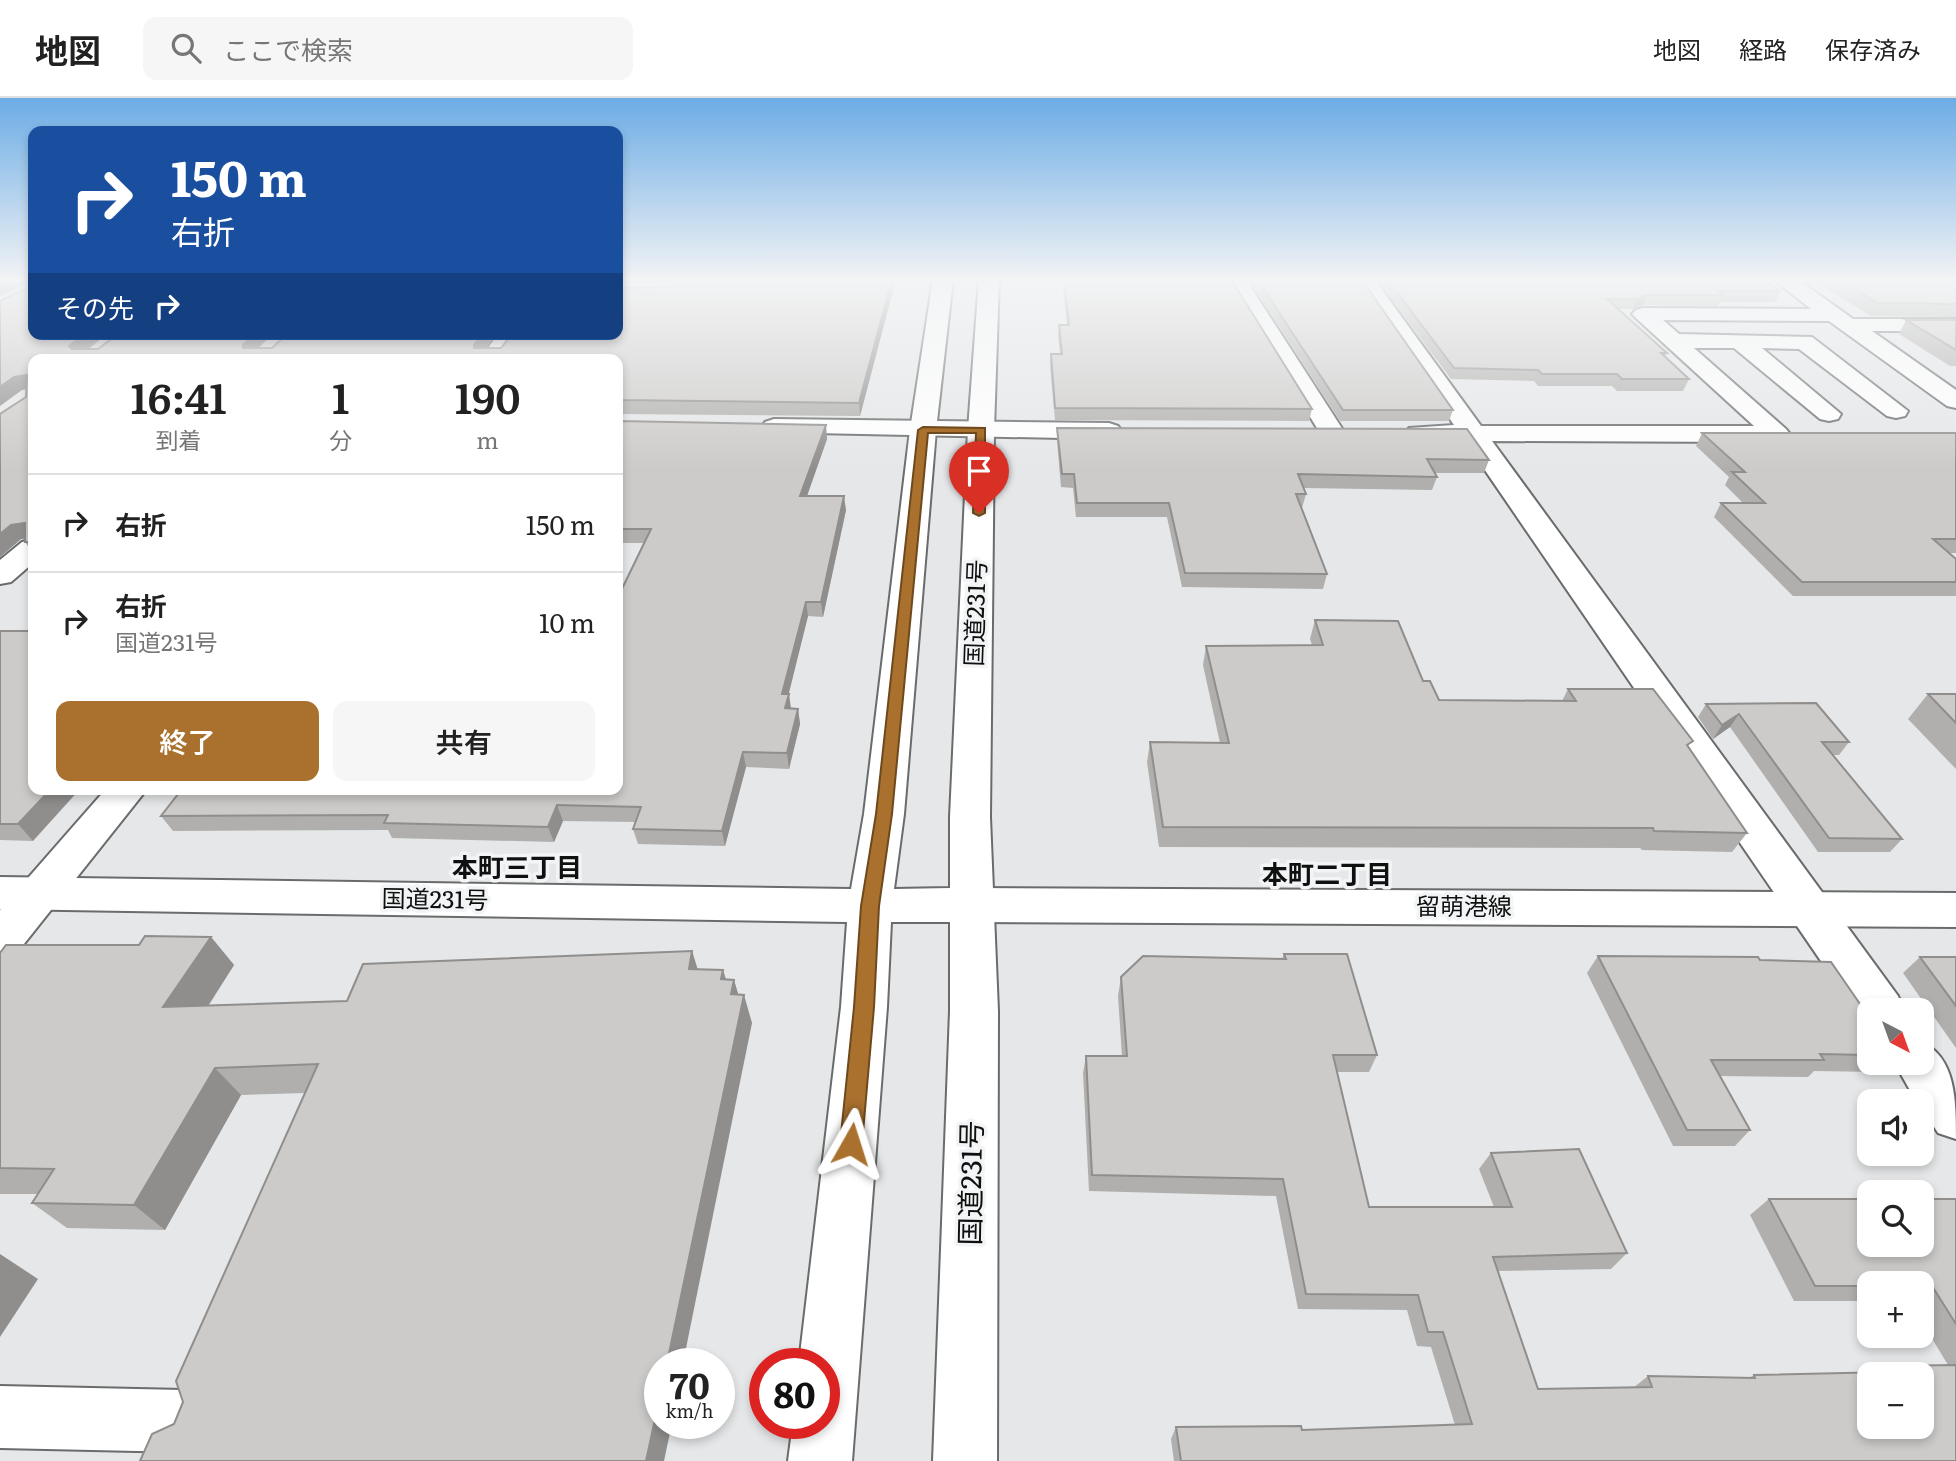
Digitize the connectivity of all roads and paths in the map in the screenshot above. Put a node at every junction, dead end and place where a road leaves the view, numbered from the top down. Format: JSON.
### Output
{"nodes":[{"id":1,"x":1740,"y":342,"type":"edge"},
{"id":2,"x":935,"y":343,"type":"edge"},
{"id":3,"x":986,"y":343,"type":"edge"},
{"id":4,"x":1276,"y":343,"type":"edge"},
{"id":5,"x":1408,"y":343,"type":"edge"},
{"id":6,"x":1675,"y":343,"type":"edge"},
{"id":7,"x":1805,"y":343,"type":"edge"},
{"id":8,"x":1872,"y":343,"type":"edge"},
{"id":9,"x":1956,"y":401,"type":"edge"},
{"id":10,"x":757,"y":426,"type":"edge"},
{"id":11,"x":1895,"y":426,"type":"dead end"},
{"id":12,"x":1817,"y":427,"type":"junction"},
{"id":13,"x":923,"y":430,"type":"junction"},
{"id":14,"x":981,"y":430,"type":"junction"},
{"id":15,"x":1130,"y":431,"type":"edge"},
{"id":16,"x":1305,"y":432,"type":"edge"},
{"id":17,"x":1332,"y":433,"type":"junction"},
{"id":18,"x":1360,"y":433,"type":"edge"},
{"id":19,"x":1388,"y":433,"type":"edge"},
{"id":20,"x":1471,"y":433,"type":"junction"},
{"id":21,"x":1777,"y":434,"type":"junction"},
{"id":22,"x":1846,"y":434,"type":"edge"},
{"id":23,"x":28,"y":552,"type":"edge"},
{"id":24,"x":0,"y":575,"type":"edge"},
{"id":25,"x":122,"y":795,"type":"edge"},
{"id":26,"x":20,"y":893,"type":"edge"},
{"id":27,"x":973,"y":905,"type":"junction"},
{"id":28,"x":870,"y":906,"type":"junction"},
{"id":29,"x":1810,"y":908,"type":"junction"},
{"id":30,"x":1956,"y":910,"type":"edge"},
{"id":31,"x":0,"y":941,"type":"edge"},
{"id":32,"x":1873,"y":998,"type":"edge"},
{"id":33,"x":1927,"y":1075,"type":"edge"},
{"id":34,"x":1956,"y":1116,"type":"edge"},
{"id":35,"x":831,"y":1348,"type":"edge"},
{"id":36,"x":0,"y":1417,"type":"edge"},
{"id":37,"x":183,"y":1421,"type":"edge"},
{"id":38,"x":822,"y":1439,"type":"edge"},
{"id":39,"x":820,"y":1461,"type":"edge"},
{"id":40,"x":965,"y":1461,"type":"edge"}],
"edges":[{"from":1,"to":12,"type":"main road"},
{"from":2,"to":13,"type":"main road"},
{"from":3,"to":14,"type":"main road","name":"国道231号"},
{"from":4,"to":17,"type":"main road"},
{"from":5,"to":20,"type":"main road"},
{"from":6,"to":21,"type":"main road"},
{"from":7,"to":11,"type":"main road"},
{"from":8,"to":9,"type":"main road"},
{"from":10,"to":13,"type":"main road"},
{"from":12,"to":21,"type":"main road"},
{"from":12,"to":22,"type":"main road"},
{"from":13,"to":14,"type":"main road"},
{"from":13,"to":28,"type":"main road"},
{"from":14,"to":15,"type":"main road"},
{"from":14,"to":27,"type":"main road","name":"国道231号"},
{"from":16,"to":17,"type":"main road"},
{"from":17,"to":18,"type":"main road"},
{"from":19,"to":20,"type":"main road"},
{"from":20,"to":21,"type":"main road"},
{"from":20,"to":29,"type":"main road"},
{"from":23,"to":24,"type":"main road"},
{"from":25,"to":26,"type":"main road"},
{"from":26,"to":28,"type":"main road","name":"国道231号"},
{"from":26,"to":31,"type":"main road"},
{"from":27,"to":28,"type":"main road","name":"国道231号"},
{"from":27,"to":29,"type":"main road","name":"留萌港線"},
{"from":27,"to":40,"type":"main road","name":"国道231号"},
{"from":28,"to":35,"type":"main road"},
{"from":29,"to":30,"type":"main road","name":"留萌港線"},
{"from":29,"to":32,"type":"main road"},
{"from":33,"to":34,"type":"main road"},
{"from":36,"to":37,"type":"main road"},
{"from":38,"to":39,"type":"main road"}]}
